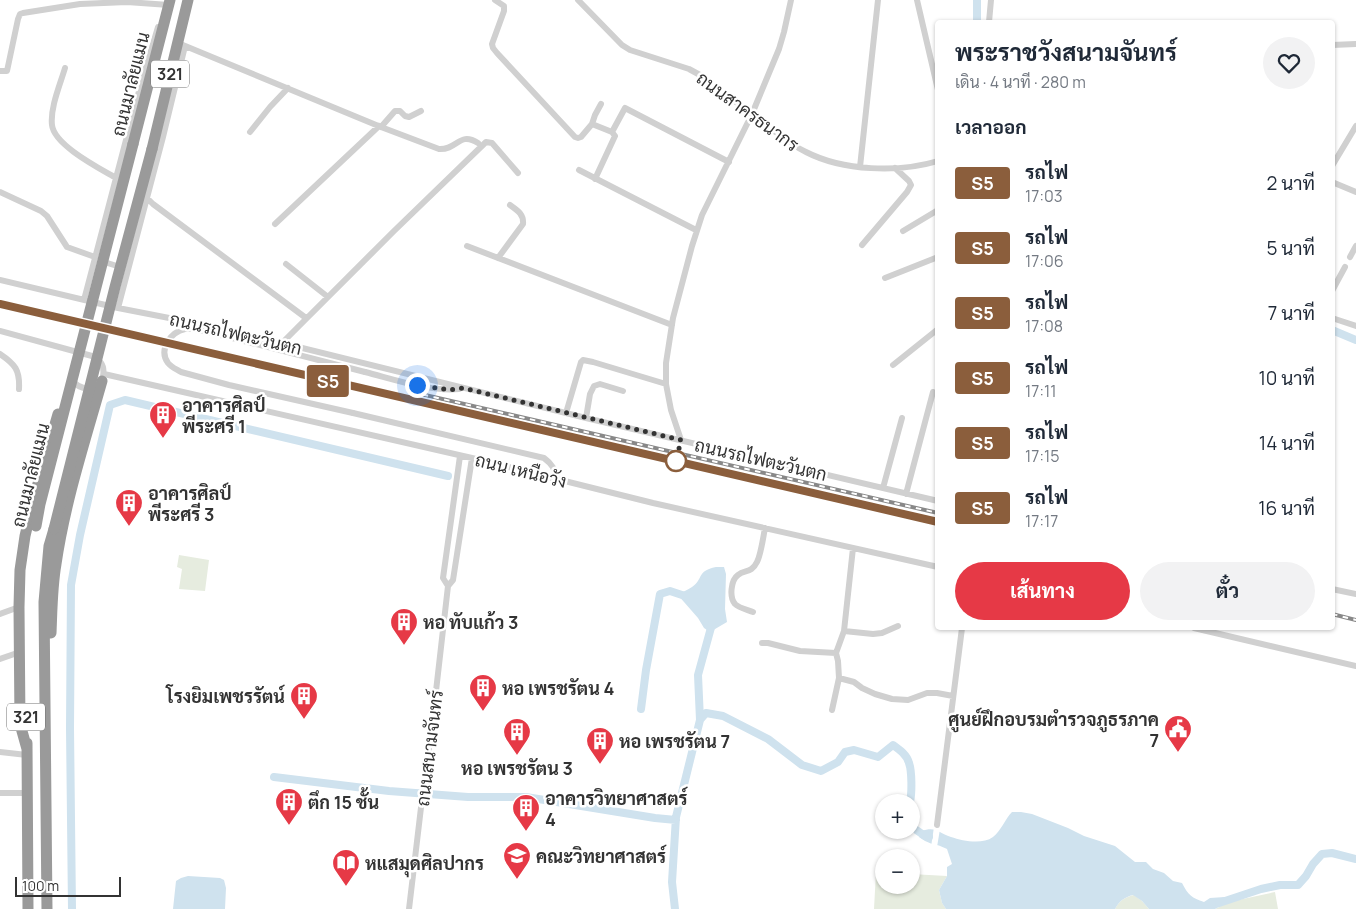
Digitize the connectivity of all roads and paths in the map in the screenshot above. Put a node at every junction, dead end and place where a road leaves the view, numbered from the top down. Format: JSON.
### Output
{"nodes":[{"id":1,"x":188,"y":0,"type":"edge"},
{"id":2,"x":495,"y":0,"type":"edge"},
{"id":3,"x":578,"y":0,"type":"edge"},
{"id":4,"x":791,"y":0,"type":"edge"},
{"id":5,"x":878,"y":0,"type":"edge"},
{"id":6,"x":917,"y":0,"type":"edge"},
{"id":7,"x":991,"y":0,"type":"edge"},
{"id":8,"x":169,"y":5,"type":"edge"},
{"id":9,"x":989,"y":20,"type":"edge"},
{"id":10,"x":181,"y":44,"type":"junction"},
{"id":11,"x":1356,"y":44,"type":"edge"},
{"id":12,"x":1335,"y":46,"type":"edge"},
{"id":13,"x":66,"y":68,"type":"dead end"},
{"id":14,"x":0,"y":71,"type":"edge"},
{"id":15,"x":935,"y":77,"type":"edge"},
{"id":16,"x":288,"y":88,"type":"junction"},
{"id":17,"x":601,"y":104,"type":"dead end"},
{"id":18,"x":421,"y":111,"type":"dead end"},
{"id":19,"x":752,"y":114,"type":"junction"},
{"id":20,"x":592,"y":124,"type":"junction"},
{"id":21,"x":380,"y":126,"type":"junction"},
{"id":22,"x":1356,"y":126,"type":"edge"},
{"id":23,"x":250,"y":132,"type":"dead end"},
{"id":24,"x":612,"y":132,"type":"junction"},
{"id":25,"x":478,"y":143,"type":"dead end"},
{"id":26,"x":1335,"y":161,"type":"edge"},
{"id":27,"x":729,"y":162,"type":"junction"},
{"id":28,"x":935,"y":163,"type":"edge"},
{"id":29,"x":860,"y":167,"type":"junction"},
{"id":30,"x":895,"y":168,"type":"junction"},
{"id":31,"x":579,"y":170,"type":"dead end"},
{"id":32,"x":518,"y":173,"type":"dead end"},
{"id":33,"x":116,"y":178,"type":"junction"},
{"id":34,"x":595,"y":178,"type":"junction"},
{"id":35,"x":1335,"y":183,"type":"edge"},
{"id":36,"x":0,"y":192,"type":"edge"},
{"id":37,"x":1356,"y":192,"type":"edge"},
{"id":38,"x":147,"y":198,"type":"junction"},
{"id":39,"x":510,"y":205,"type":"dead end"},
{"id":40,"x":935,"y":212,"type":"edge"},
{"id":41,"x":275,"y":224,"type":"dead end"},
{"id":42,"x":696,"y":230,"type":"junction"},
{"id":43,"x":903,"y":230,"type":"dead end"},
{"id":44,"x":862,"y":245,"type":"dead end"},
{"id":45,"x":467,"y":246,"type":"dead end"},
{"id":46,"x":1356,"y":246,"type":"edge"},
{"id":47,"x":1350,"y":257,"type":"dead end"},
{"id":48,"x":498,"y":258,"type":"junction"},
{"id":49,"x":935,"y":258,"type":"edge"},
{"id":50,"x":94,"y":260,"type":"junction"},
{"id":51,"x":286,"y":264,"type":"dead end"},
{"id":52,"x":1345,"y":267,"type":"dead end"},
{"id":53,"x":127,"y":275,"type":"junction"},
{"id":54,"x":885,"y":278,"type":"dead end"},
{"id":55,"x":0,"y":280,"type":"edge"},
{"id":56,"x":1335,"y":285,"type":"edge"},
{"id":57,"x":328,"y":297,"type":"junction"},
{"id":58,"x":84,"y":300,"type":"junction"},
{"id":59,"x":118,"y":308,"type":"junction"},
{"id":60,"x":306,"y":318,"type":"junction"},
{"id":61,"x":1335,"y":319,"type":"edge"},
{"id":62,"x":672,"y":325,"type":"junction"},
{"id":63,"x":1356,"y":326,"type":"edge"},
{"id":64,"x":0,"y":331,"type":"edge"},
{"id":65,"x":935,"y":331,"type":"edge"},
{"id":66,"x":282,"y":343,"type":"junction"},
{"id":67,"x":75,"y":351,"type":"junction"},
{"id":68,"x":0,"y":354,"type":"edge"},
{"id":69,"x":893,"y":365,"type":"dead end"},
{"id":70,"x":69,"y":374,"type":"junction"},
{"id":71,"x":103,"y":378,"type":"junction"},
{"id":72,"x":666,"y":384,"type":"junction"},
{"id":73,"x":19,"y":388,"type":"dead end"},
{"id":74,"x":463,"y":388,"type":"junction"},
{"id":75,"x":622,"y":391,"type":"dead end"},
{"id":76,"x":933,"y":392,"type":"dead end"},
{"id":77,"x":566,"y":413,"type":"junction"},
{"id":78,"x":586,"y":418,"type":"junction"},
{"id":79,"x":902,"y":418,"type":"dead end"},
{"id":80,"x":681,"y":440,"type":"junction"},
{"id":81,"x":460,"y":456,"type":"junction"},
{"id":82,"x":472,"y":458,"type":"junction"},
{"id":83,"x":557,"y":479,"type":"junction"},
{"id":84,"x":883,"y":488,"type":"junction"},
{"id":85,"x":906,"y":494,"type":"junction"},
{"id":86,"x":935,"y":500,"type":"edge"},
{"id":87,"x":765,"y":528,"type":"junction"},
{"id":88,"x":853,"y":548,"type":"junction"},
{"id":89,"x":935,"y":566,"type":"edge"},
{"id":90,"x":448,"y":586,"type":"junction"},
{"id":91,"x":1335,"y":590,"type":"edge"},
{"id":92,"x":1356,"y":594,"type":"edge"},
{"id":93,"x":19,"y":607,"type":"junction"},
{"id":94,"x":753,"y":612,"type":"dead end"},
{"id":95,"x":0,"y":614,"type":"edge"},
{"id":96,"x":898,"y":626,"type":"dead end"},
{"id":97,"x":962,"y":630,"type":"edge"},
{"id":98,"x":1203,"y":630,"type":"edge"},
{"id":99,"x":844,"y":631,"type":"junction"},
{"id":100,"x":762,"y":643,"type":"dead end"},
{"id":101,"x":20,"y":652,"type":"junction"},
{"id":102,"x":836,"y":653,"type":"junction"},
{"id":103,"x":0,"y":659,"type":"edge"},
{"id":104,"x":1356,"y":666,"type":"edge"},
{"id":105,"x":45,"y":673,"type":"junction"},
{"id":106,"x":839,"y":678,"type":"junction"},
{"id":107,"x":953,"y":696,"type":"junction"},
{"id":108,"x":832,"y":710,"type":"dead end"},
{"id":109,"x":0,"y":752,"type":"edge"},
{"id":110,"x":27,"y":752,"type":"junction"},
{"id":111,"x":27,"y":792,"type":"junction"},
{"id":112,"x":0,"y":794,"type":"edge"},
{"id":113,"x":937,"y":825,"type":"dead end"},
{"id":114,"x":28,"y":909,"type":"edge"},
{"id":115,"x":47,"y":909,"type":"edge"},
{"id":116,"x":409,"y":909,"type":"edge"}],
"edges":[{"from":1,"to":10,"type":"highway","name":"ถนนมาลัยแมน","number":"321"},
{"from":2,"to":20,"type":"street"},
{"from":3,"to":19,"type":"street","name":"ถนนสาครธนากร"},
{"from":4,"to":19,"type":"street"},
{"from":5,"to":29,"type":"street"},
{"from":6,"to":15,"type":"street"},
{"from":7,"to":9,"type":"street"},
{"from":8,"to":14,"type":"street"},
{"from":8,"to":33,"type":"street"},
{"from":8,"to":110,"type":"highway","name":"ถนนมาลัยแมน","number":"321","bridge":true},
{"from":10,"to":16,"type":"street"},
{"from":10,"to":38,"type":"street"},
{"from":10,"to":105,"type":"highway","name":"ถนนมาลัยแมน","number":"321","bridge":true},
{"from":11,"to":12,"type":"street"},
{"from":13,"to":33,"type":"street"},
{"from":16,"to":21,"type":"street"},
{"from":16,"to":23,"type":"street"},
{"from":17,"to":20,"type":"street"},
{"from":18,"to":21,"type":"street"},
{"from":19,"to":27,"type":"street"},
{"from":19,"to":29,"type":"street","name":"ถนนสาครธนากร"},
{"from":20,"to":24,"type":"street"},
{"from":21,"to":25,"type":"street"},
{"from":21,"to":41,"type":"street"},
{"from":22,"to":26,"type":"street"},
{"from":24,"to":27,"type":"street"},
{"from":24,"to":34,"type":"street"},
{"from":27,"to":42,"type":"street"},
{"from":28,"to":30,"type":"street","name":"ถนนสาครธนากร"},
{"from":29,"to":30,"type":"street","name":"ถนนสาครธนากร"},
{"from":30,"to":44,"type":"street"},
{"from":31,"to":34,"type":"street"},
{"from":32,"to":57,"type":"street"},
{"from":33,"to":50,"type":"street"},
{"from":34,"to":42,"type":"street"},
{"from":35,"to":37,"type":"street"},
{"from":36,"to":50,"type":"street"},
{"from":38,"to":53,"type":"street"},
{"from":38,"to":60,"type":"street"},
{"from":39,"to":48,"type":"street"},
{"from":40,"to":43,"type":"street"},
{"from":42,"to":62,"type":"street"},
{"from":45,"to":48,"type":"street"},
{"from":46,"to":47,"type":"street"},
{"from":48,"to":62,"type":"street"},
{"from":49,"to":54,"type":"street"},
{"from":50,"to":53,"type":"street"},
{"from":50,"to":58,"type":"street"},
{"from":51,"to":57,"type":"street"},
{"from":52,"to":56,"type":"street"},
{"from":53,"to":59,"type":"street"},
{"from":55,"to":58,"type":"street","name":"ถนนรถไฟตะวันตก"},
{"from":57,"to":60,"type":"street"},
{"from":58,"to":59,"type":"street","name":"ถนนรถไฟตะวันตก"},
{"from":59,"to":66,"type":"street","name":"ถนนรถไฟตะวันตก"},
{"from":60,"to":66,"type":"street"},
{"from":61,"to":63,"type":"street"},
{"from":62,"to":72,"type":"street"},
{"from":64,"to":67,"type":"street"},
{"from":65,"to":69,"type":"street"},
{"from":66,"to":74,"type":"street","name":"ถนนรถไฟตะวันตก"},
{"from":67,"to":70,"type":"highway"},
{"from":67,"to":71,"type":"street"},
{"from":68,"to":73,"type":"street"},
{"from":70,"to":71,"type":"street"},
{"from":70,"to":93,"type":"highway"},
{"from":71,"to":81,"type":"street","name":"ถนน เหนือวัง"},
{"from":71,"to":105,"type":"highway"},
{"from":72,"to":77,"type":"street"},
{"from":72,"to":80,"type":"street"},
{"from":74,"to":77,"type":"street","name":"ถนนรถไฟตะวันตก"},
{"from":74,"to":83,"type":"street","bridge":true},
{"from":75,"to":78,"type":"street"},
{"from":76,"to":85,"type":"street"},
{"from":77,"to":78,"type":"street","name":"ถนนรถไฟตะวันตก"},
{"from":78,"to":80,"type":"street","name":"ถนนรถไฟตะวันตก"},
{"from":79,"to":84,"type":"street"},
{"from":80,"to":84,"type":"street","name":"ถนนรถไฟตะวันตก"},
{"from":81,"to":82,"type":"street","name":"ถนน เหนือวัง"},
{"from":81,"to":90,"type":"street","name":"ถนนสนามจันทร์"},
{"from":82,"to":83,"type":"street","name":"ถนน เหนือวัง"},
{"from":82,"to":90,"type":"street","name":"ถนนสนามจันทร์"},
{"from":83,"to":87,"type":"street","name":"ถนน เหนือวัง"},
{"from":84,"to":85,"type":"street","name":"ถนนรถไฟตะวันตก"},
{"from":85,"to":86,"type":"street","name":"ถนนรถไฟตะวันตก"},
{"from":87,"to":88,"type":"street","name":"ถนน เหนือวัง"},
{"from":87,"to":94,"type":"street"},
{"from":88,"to":89,"type":"street","name":"ถนน เหนือวัง"},
{"from":88,"to":99,"type":"street"},
{"from":90,"to":116,"type":"street","name":"ถนนสนามจันทร์"},
{"from":91,"to":92,"type":"street"},
{"from":93,"to":95,"type":"street"},
{"from":93,"to":101,"type":"highway"},
{"from":96,"to":99,"type":"street"},
{"from":97,"to":107,"type":"street"},
{"from":98,"to":104,"type":"street"},
{"from":99,"to":102,"type":"street"},
{"from":100,"to":102,"type":"street"},
{"from":101,"to":103,"type":"street"},
{"from":101,"to":110,"type":"highway"},
{"from":102,"to":106,"type":"street"},
{"from":105,"to":115,"type":"highway","name":"ถนนมาลัยแมน","number":"321"},
{"from":106,"to":107,"type":"street"},
{"from":106,"to":108,"type":"street"},
{"from":107,"to":113,"type":"street"},
{"from":109,"to":110,"type":"street"},
{"from":110,"to":111,"type":"highway","name":"ถนนมาลัยแมน","number":"321"},
{"from":111,"to":112,"type":"street"},
{"from":111,"to":114,"type":"highway","name":"ถนนมาลัยแมน","number":"321"}]}
